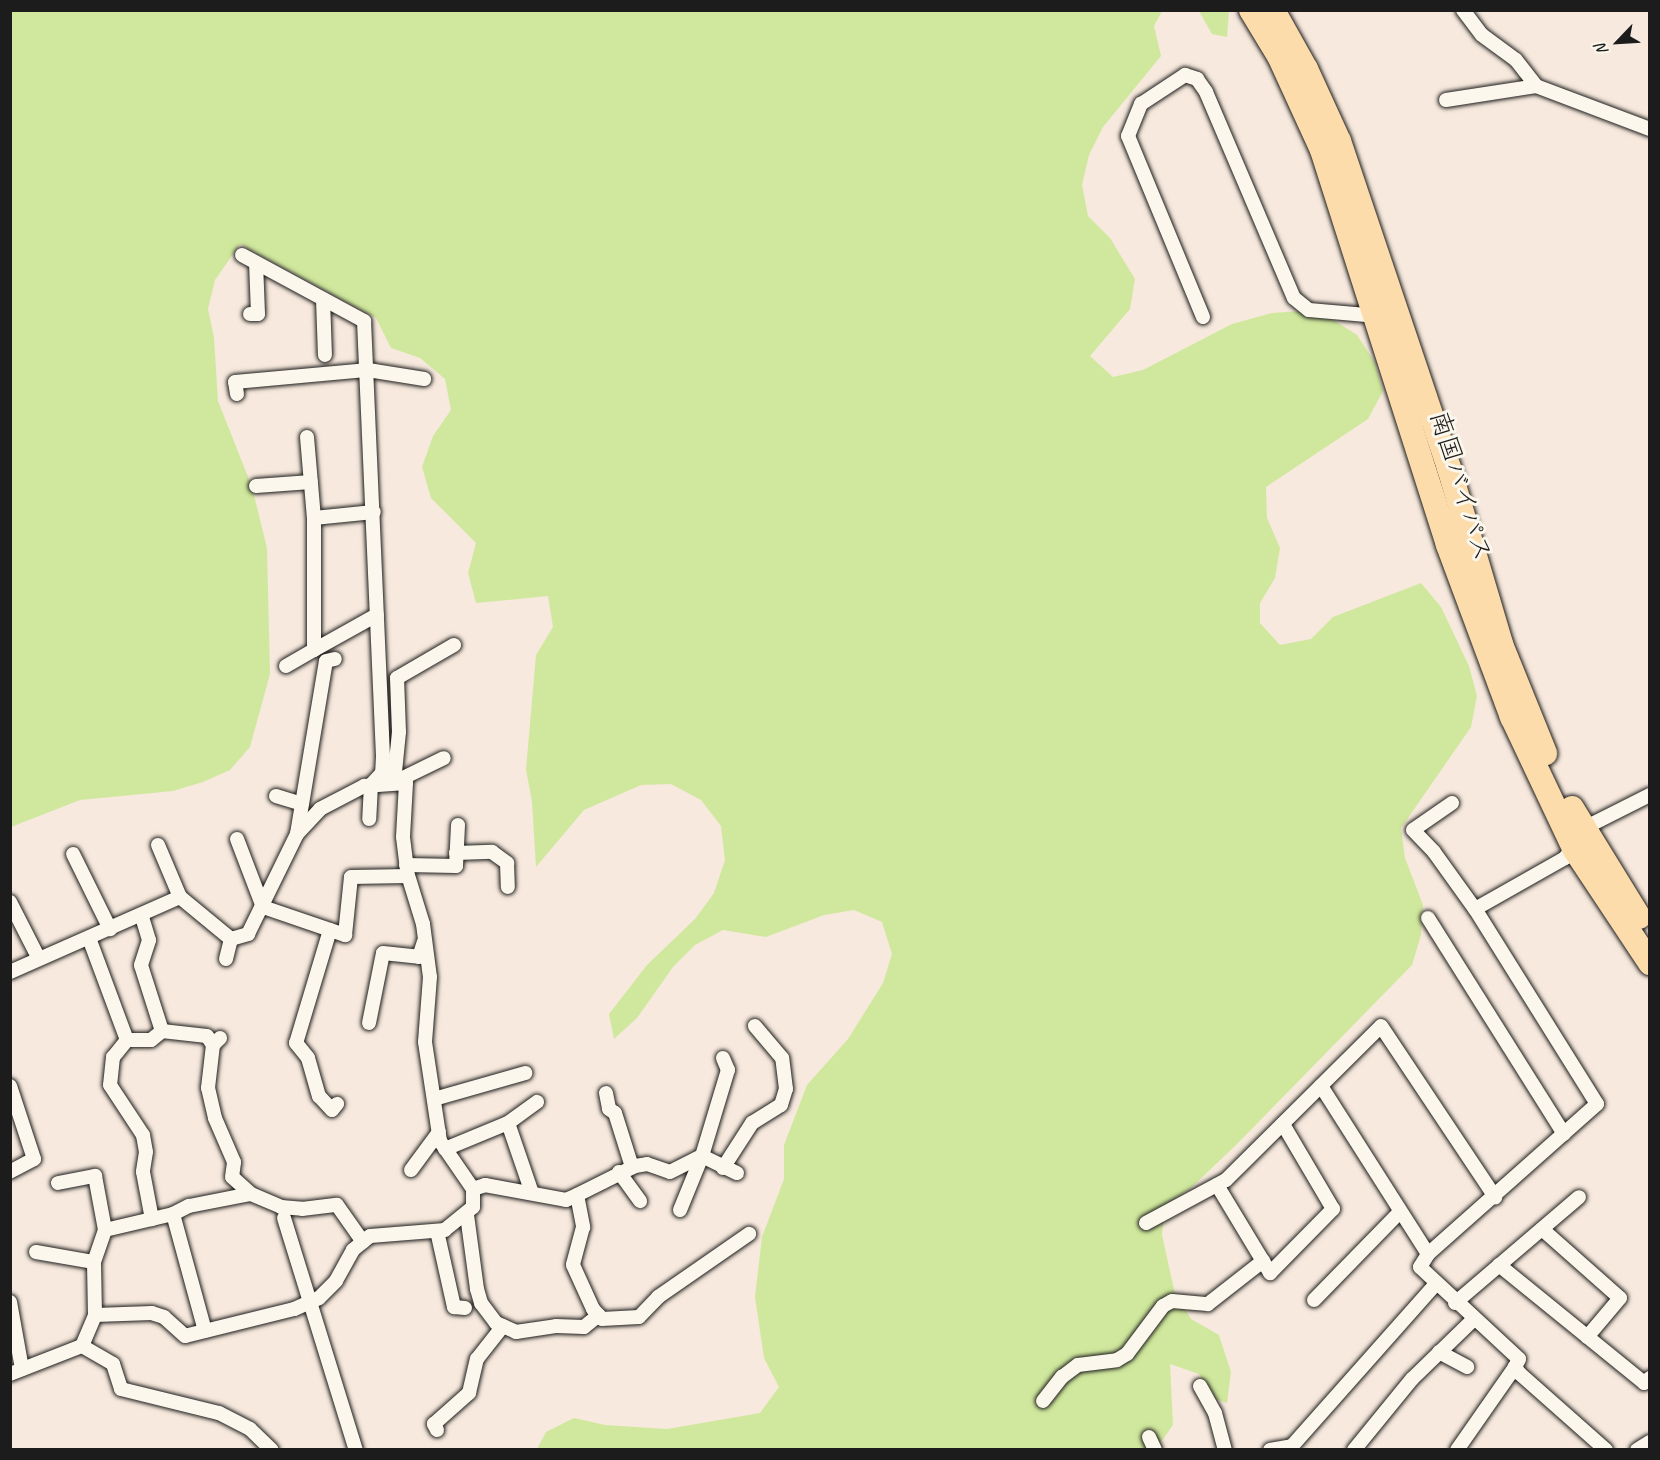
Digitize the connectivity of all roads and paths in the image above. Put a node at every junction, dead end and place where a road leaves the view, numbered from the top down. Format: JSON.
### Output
{"nodes":[{"id":1,"x":1251,"y":10,"type":"edge"},
{"id":2,"x":1273,"y":10,"type":"edge"},
{"id":3,"x":1462,"y":10,"type":"edge"},
{"id":4,"x":1536,"y":86,"type":"junction"},
{"id":5,"x":1446,"y":100,"type":"dead end"},
{"id":6,"x":1650,"y":129,"type":"edge"},
{"id":7,"x":242,"y":255,"type":"dead end"},
{"id":8,"x":256,"y":263,"type":"junction"},
{"id":9,"x":323,"y":299,"type":"junction"},
{"id":10,"x":250,"y":314,"type":"dead end"},
{"id":11,"x":1387,"y":315,"type":"junction"},
{"id":12,"x":1203,"y":317,"type":"dead end"},
{"id":13,"x":325,"y":355,"type":"dead end"},
{"id":14,"x":368,"y":370,"type":"junction"},
{"id":15,"x":424,"y":379,"type":"dead end"},
{"id":16,"x":237,"y":394,"type":"dead end"},
{"id":17,"x":307,"y":437,"type":"dead end"},
{"id":18,"x":311,"y":482,"type":"junction"},
{"id":19,"x":256,"y":486,"type":"dead end"},
{"id":20,"x":374,"y":512,"type":"junction"},
{"id":21,"x":314,"y":518,"type":"junction"},
{"id":22,"x":377,"y":615,"type":"junction"},
{"id":23,"x":454,"y":645,"type":"dead end"},
{"id":24,"x":314,"y":650,"type":"junction"},
{"id":25,"x":335,"y":659,"type":"dead end"},
{"id":26,"x":286,"y":666,"type":"dead end"},
{"id":27,"x":399,"y":732,"type":"junction"},
{"id":28,"x":444,"y":758,"type":"dead end"},
{"id":29,"x":382,"y":773,"type":"junction"},
{"id":30,"x":405,"y":780,"type":"junction"},
{"id":31,"x":371,"y":785,"type":"junction"},
{"id":32,"x":1650,"y":795,"type":"edge"},
{"id":33,"x":276,"y":796,"type":"dead end"},
{"id":34,"x":1452,"y":803,"type":"dead end"},
{"id":35,"x":303,"y":804,"type":"junction"},
{"id":36,"x":369,"y":819,"type":"dead end"},
{"id":37,"x":458,"y":825,"type":"dead end"},
{"id":38,"x":297,"y":834,"type":"junction"},
{"id":39,"x":237,"y":839,"type":"dead end"},
{"id":40,"x":1580,"y":842,"type":"junction"},
{"id":41,"x":158,"y":844,"type":"dead end"},
{"id":42,"x":456,"y":853,"type":"junction"},
{"id":43,"x":73,"y":854,"type":"dead end"},
{"id":44,"x":407,"y":871,"type":"junction"},
{"id":45,"x":508,"y":887,"type":"dead end"},
{"id":46,"x":180,"y":897,"type":"junction"},
{"id":47,"x":10,"y":902,"type":"edge"},
{"id":48,"x":262,"y":907,"type":"junction"},
{"id":49,"x":1475,"y":909,"type":"junction"},
{"id":50,"x":142,"y":917,"type":"junction"},
{"id":51,"x":1428,"y":918,"type":"dead end"},
{"id":52,"x":110,"y":929,"type":"junction"},
{"id":53,"x":330,"y":930,"type":"junction"},
{"id":54,"x":1650,"y":933,"type":"edge"},
{"id":55,"x":89,"y":938,"type":"junction"},
{"id":56,"x":231,"y":939,"type":"junction"},
{"id":57,"x":425,"y":940,"type":"junction"},
{"id":58,"x":38,"y":957,"type":"junction"},
{"id":59,"x":226,"y":959,"type":"dead end"},
{"id":60,"x":1650,"y":963,"type":"edge"},
{"id":61,"x":10,"y":972,"type":"edge"},
{"id":62,"x":369,"y":1023,"type":"dead end"},
{"id":63,"x":755,"y":1026,"type":"dead end"},
{"id":64,"x":162,"y":1031,"type":"junction"},
{"id":65,"x":127,"y":1040,"type":"junction"},
{"id":66,"x":723,"y":1058,"type":"dead end"},
{"id":67,"x":525,"y":1073,"type":"dead end"},
{"id":68,"x":10,"y":1086,"type":"edge"},
{"id":69,"x":1321,"y":1086,"type":"junction"},
{"id":70,"x":606,"y":1093,"type":"dead end"},
{"id":71,"x":434,"y":1099,"type":"junction"},
{"id":72,"x":537,"y":1102,"type":"dead end"},
{"id":73,"x":337,"y":1104,"type":"dead end"},
{"id":74,"x":508,"y":1123,"type":"junction"},
{"id":75,"x":1283,"y":1124,"type":"junction"},
{"id":76,"x":439,"y":1132,"type":"junction"},
{"id":77,"x":1564,"y":1134,"type":"junction"},
{"id":78,"x":445,"y":1149,"type":"junction"},
{"id":79,"x":702,"y":1156,"type":"junction"},
{"id":80,"x":626,"y":1169,"type":"junction"},
{"id":81,"x":411,"y":1170,"type":"dead end"},
{"id":82,"x":10,"y":1172,"type":"edge"},
{"id":83,"x":58,"y":1183,"type":"dead end"},
{"id":84,"x":1217,"y":1185,"type":"junction"},
{"id":85,"x":473,"y":1189,"type":"junction"},
{"id":86,"x":532,"y":1193,"type":"junction"},
{"id":87,"x":251,"y":1194,"type":"junction"},
{"id":88,"x":577,"y":1195,"type":"junction"},
{"id":89,"x":1495,"y":1197,"type":"junction"},
{"id":90,"x":1580,"y":1197,"type":"dead end"},
{"id":91,"x":639,"y":1201,"type":"dead end"},
{"id":92,"x":680,"y":1210,"type":"dead end"},
{"id":93,"x":1399,"y":1213,"type":"junction"},
{"id":94,"x":173,"y":1214,"type":"junction"},
{"id":95,"x":467,"y":1215,"type":"junction"},
{"id":96,"x":284,"y":1218,"type":"dead end"},
{"id":97,"x":152,"y":1219,"type":"junction"},
{"id":98,"x":1146,"y":1223,"type":"dead end"},
{"id":99,"x":1542,"y":1229,"type":"junction"},
{"id":100,"x":105,"y":1230,"type":"junction"},
{"id":101,"x":436,"y":1231,"type":"junction"},
{"id":102,"x":749,"y":1234,"type":"dead end"},
{"id":103,"x":363,"y":1242,"type":"junction"},
{"id":104,"x":36,"y":1252,"type":"dead end"},
{"id":105,"x":1428,"y":1254,"type":"junction"},
{"id":106,"x":1263,"y":1261,"type":"junction"},
{"id":107,"x":94,"y":1262,"type":"junction"},
{"id":108,"x":1499,"y":1265,"type":"junction"},
{"id":109,"x":1435,"y":1285,"type":"junction"},
{"id":110,"x":1314,"y":1300,"type":"dead end"},
{"id":111,"x":10,"y":1302,"type":"edge"},
{"id":112,"x":1455,"y":1302,"type":"junction"},
{"id":113,"x":313,"y":1303,"type":"junction"},
{"id":114,"x":465,"y":1308,"type":"dead end"},
{"id":115,"x":95,"y":1315,"type":"junction"},
{"id":116,"x":599,"y":1316,"type":"junction"},
{"id":117,"x":1474,"y":1319,"type":"junction"},
{"id":118,"x":503,"y":1326,"type":"junction"},
{"id":119,"x":205,"y":1331,"type":"junction"},
{"id":120,"x":1587,"y":1337,"type":"junction"},
{"id":121,"x":82,"y":1346,"type":"junction"},
{"id":122,"x":1439,"y":1352,"type":"junction"},
{"id":123,"x":1467,"y":1367,"type":"dead end"},
{"id":124,"x":1515,"y":1368,"type":"junction"},
{"id":125,"x":16,"y":1371,"type":"edge"},
{"id":126,"x":1650,"y":1378,"type":"edge"},
{"id":127,"x":1200,"y":1386,"type":"dead end"},
{"id":128,"x":1043,"y":1401,"type":"dead end"},
{"id":129,"x":437,"y":1430,"type":"dead end"},
{"id":130,"x":1650,"y":1442,"type":"edge"},
{"id":131,"x":1460,"y":1445,"type":"edge"},
{"id":132,"x":272,"y":1449,"type":"edge"},
{"id":133,"x":356,"y":1449,"type":"edge"},
{"id":134,"x":1226,"y":1449,"type":"edge"},
{"id":135,"x":1270,"y":1449,"type":"edge"},
{"id":136,"x":1354,"y":1449,"type":"edge"},
{"id":137,"x":1475,"y":1449,"type":"edge"},
{"id":138,"x":1606,"y":1449,"type":"edge"},
{"id":139,"x":1637,"y":1449,"type":"edge"}],
"edges":[{"from":1,"to":11,"type":"highway","name":"南国バイパス"},
{"from":2,"to":11,"type":"highway","name":"南国バイパス"},
{"from":3,"to":4,"type":"street"},
{"from":4,"to":5,"type":"street"},
{"from":4,"to":6,"type":"street"},
{"from":7,"to":8,"type":"street"},
{"from":8,"to":9,"type":"street"},
{"from":8,"to":10,"type":"street"},
{"from":9,"to":13,"type":"street"},
{"from":9,"to":14,"type":"street"},
{"from":11,"to":12,"type":"street"},
{"from":11,"to":40,"type":"highway","name":"南国バイパス"},
{"from":14,"to":15,"type":"street"},
{"from":14,"to":16,"type":"street"},
{"from":14,"to":20,"type":"street"},
{"from":17,"to":18,"type":"street"},
{"from":18,"to":19,"type":"street"},
{"from":18,"to":21,"type":"street"},
{"from":20,"to":21,"type":"street"},
{"from":20,"to":22,"type":"street"},
{"from":21,"to":24,"type":"street"},
{"from":22,"to":24,"type":"street"},
{"from":22,"to":29,"type":"street"},
{"from":23,"to":27,"type":"street"},
{"from":24,"to":26,"type":"street"},
{"from":25,"to":35,"type":"street"},
{"from":27,"to":29,"type":"street"},
{"from":27,"to":30,"type":"street"},
{"from":28,"to":30,"type":"street"},
{"from":29,"to":31,"type":"street"},
{"from":30,"to":31,"type":"street"},
{"from":30,"to":44,"type":"street"},
{"from":31,"to":36,"type":"street"},
{"from":31,"to":38,"type":"street"},
{"from":32,"to":40,"type":"street"},
{"from":33,"to":35,"type":"street"},
{"from":34,"to":49,"type":"street"},
{"from":35,"to":38,"type":"street"},
{"from":37,"to":42,"type":"street"},
{"from":38,"to":48,"type":"street"},
{"from":39,"to":48,"type":"street"},
{"from":40,"to":49,"type":"street"},
{"from":40,"to":54,"type":"highway","name":"南国バイパス"},
{"from":40,"to":60,"type":"highway","name":"南国バイパス"},
{"from":41,"to":46,"type":"street"},
{"from":42,"to":44,"type":"street"},
{"from":42,"to":45,"type":"street"},
{"from":43,"to":52,"type":"street"},
{"from":44,"to":53,"type":"street"},
{"from":44,"to":57,"type":"street"},
{"from":46,"to":50,"type":"street"},
{"from":46,"to":56,"type":"street"},
{"from":47,"to":58,"type":"street"},
{"from":48,"to":53,"type":"street"},
{"from":48,"to":56,"type":"street"},
{"from":49,"to":77,"type":"street"},
{"from":50,"to":52,"type":"street"},
{"from":50,"to":64,"type":"street"},
{"from":51,"to":77,"type":"street"},
{"from":52,"to":55,"type":"street"},
{"from":53,"to":73,"type":"street"},
{"from":55,"to":58,"type":"street"},
{"from":55,"to":65,"type":"street"},
{"from":56,"to":59,"type":"street"},
{"from":57,"to":62,"type":"street"},
{"from":57,"to":71,"type":"street"},
{"from":58,"to":61,"type":"street"},
{"from":63,"to":79,"type":"street"},
{"from":64,"to":65,"type":"street"},
{"from":64,"to":87,"type":"street"},
{"from":65,"to":97,"type":"street"},
{"from":66,"to":79,"type":"street"},
{"from":67,"to":71,"type":"street"},
{"from":68,"to":82,"type":"street"},
{"from":69,"to":75,"type":"street"},
{"from":69,"to":89,"type":"street"},
{"from":69,"to":93,"type":"street"},
{"from":70,"to":80,"type":"street"},
{"from":71,"to":76,"type":"street"},
{"from":72,"to":74,"type":"street"},
{"from":74,"to":78,"type":"street"},
{"from":74,"to":86,"type":"street"},
{"from":75,"to":84,"type":"street"},
{"from":75,"to":106,"type":"street"},
{"from":76,"to":78,"type":"street"},
{"from":76,"to":81,"type":"street"},
{"from":77,"to":89,"type":"street"},
{"from":78,"to":85,"type":"street"},
{"from":79,"to":80,"type":"street"},
{"from":79,"to":92,"type":"street"},
{"from":80,"to":88,"type":"street"},
{"from":80,"to":91,"type":"street"},
{"from":83,"to":100,"type":"street"},
{"from":84,"to":98,"type":"street"},
{"from":84,"to":106,"type":"street"},
{"from":85,"to":86,"type":"street"},
{"from":85,"to":95,"type":"street"},
{"from":86,"to":88,"type":"street"},
{"from":87,"to":94,"type":"street"},
{"from":87,"to":103,"type":"street"},
{"from":88,"to":116,"type":"street"},
{"from":89,"to":105,"type":"street"},
{"from":90,"to":99,"type":"street"},
{"from":93,"to":105,"type":"street"},
{"from":93,"to":110,"type":"street"},
{"from":94,"to":97,"type":"street"},
{"from":94,"to":119,"type":"street"},
{"from":95,"to":101,"type":"street"},
{"from":95,"to":118,"type":"street"},
{"from":96,"to":113,"type":"street"},
{"from":97,"to":100,"type":"street"},
{"from":99,"to":108,"type":"street"},
{"from":99,"to":120,"type":"street"},
{"from":100,"to":107,"type":"street"},
{"from":101,"to":103,"type":"street"},
{"from":101,"to":114,"type":"street"},
{"from":102,"to":116,"type":"street"},
{"from":103,"to":113,"type":"street"},
{"from":104,"to":107,"type":"street"},
{"from":105,"to":109,"type":"street"},
{"from":106,"to":128,"type":"street"},
{"from":107,"to":115,"type":"street"},
{"from":108,"to":112,"type":"street"},
{"from":108,"to":120,"type":"street"},
{"from":109,"to":112,"type":"street"},
{"from":109,"to":135,"type":"street"},
{"from":111,"to":125,"type":"street"},
{"from":112,"to":117,"type":"street"},
{"from":113,"to":119,"type":"street"},
{"from":113,"to":133,"type":"street"},
{"from":115,"to":119,"type":"street"},
{"from":115,"to":121,"type":"street"},
{"from":116,"to":118,"type":"street"},
{"from":117,"to":122,"type":"street"},
{"from":117,"to":124,"type":"street"},
{"from":118,"to":129,"type":"street"},
{"from":120,"to":126,"type":"street"},
{"from":121,"to":125,"type":"street"},
{"from":121,"to":132,"type":"street"},
{"from":122,"to":123,"type":"street"},
{"from":122,"to":136,"type":"street"},
{"from":124,"to":131,"type":"street"},
{"from":124,"to":138,"type":"street"},
{"from":127,"to":134,"type":"street"},
{"from":130,"to":139,"type":"street"},
{"from":131,"to":137,"type":"street"}]}
